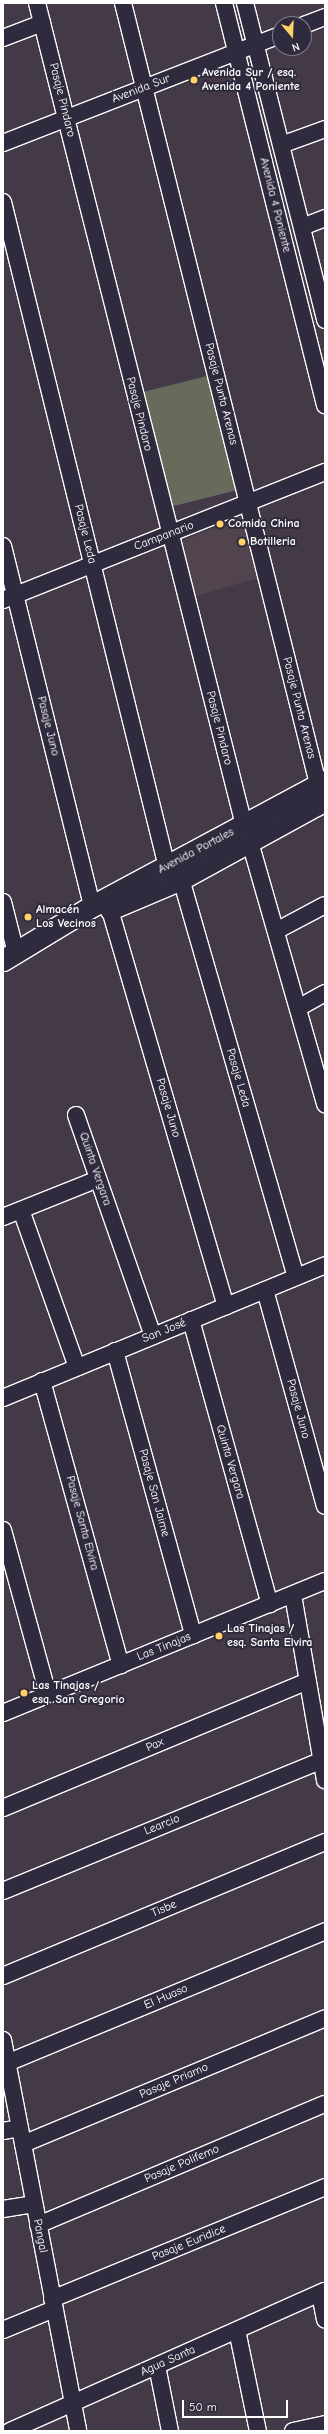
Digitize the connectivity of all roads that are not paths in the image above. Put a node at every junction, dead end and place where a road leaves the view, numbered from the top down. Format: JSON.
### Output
{"nodes":[{"id":1,"x":37,"y":3,"type":"edge"},
{"id":2,"x":123,"y":3,"type":"edge"},
{"id":3,"x":224,"y":3,"type":"edge"},
{"id":4,"x":245,"y":3,"type":"edge"},
{"id":5,"x":325,"y":17,"type":"edge"},
{"id":6,"x":312,"y":22,"type":"edge"},
{"id":7,"x":42,"y":23,"type":"junction"},
{"id":8,"x":3,"y":38,"type":"edge"},
{"id":9,"x":272,"y":38,"type":"edge"},
{"id":10,"x":256,"y":44,"type":"junction"},
{"id":11,"x":237,"y":52,"type":"junction"},
{"id":12,"x":144,"y":88,"type":"junction"},
{"id":13,"x":66,"y":118,"type":"junction"},
{"id":14,"x":325,"y":129,"type":"edge"},
{"id":15,"x":3,"y":143,"type":"edge"},
{"id":16,"x":281,"y":145,"type":"junction"},
{"id":17,"x":3,"y":202,"type":"edge"},
{"id":18,"x":325,"y":218,"type":"edge"},
{"id":19,"x":302,"y":227,"type":"junction"},
{"id":20,"x":325,"y":320,"type":"edge"},
{"id":21,"x":325,"y":406,"type":"edge"},
{"id":22,"x":325,"y":472,"type":"edge"},
{"id":23,"x":248,"y":503,"type":"junction"},
{"id":24,"x":169,"y":534,"type":"junction"},
{"id":25,"x":3,"y":546,"type":"edge"},
{"id":26,"x":92,"y":564,"type":"junction"},
{"id":27,"x":9,"y":597,"type":"edge"},
{"id":28,"x":323,"y":788,"type":"edge"},
{"id":29,"x":247,"y":833,"type":"junction"},
{"id":30,"x":174,"y":873,"type":"junction"},
{"id":31,"x":3,"y":902,"type":"edge"},
{"id":32,"x":325,"y":905,"type":"edge"},
{"id":33,"x":101,"y":908,"type":"junction"},
{"id":34,"x":276,"y":931,"type":"junction"},
{"id":35,"x":9,"y":956,"type":"edge"},
{"id":36,"x":325,"y":993,"type":"edge"},
{"id":37,"x":298,"y":1008,"type":"junction"},
{"id":38,"x":322,"y":1083,"type":"edge"},
{"id":39,"x":325,"y":1104,"type":"edge"},
{"id":40,"x":76,"y":1116,"type":"dead end"},
{"id":41,"x":98,"y":1179,"type":"junction"},
{"id":42,"x":21,"y":1210,"type":"junction"},
{"id":43,"x":3,"y":1217,"type":"edge"},
{"id":44,"x":325,"y":1265,"type":"edge"},
{"id":45,"x":296,"y":1277,"type":"junction"},
{"id":46,"x":265,"y":1290,"type":"junction"},
{"id":47,"x":226,"y":1306,"type":"junction"},
{"id":48,"x":191,"y":1320,"type":"junction"},
{"id":49,"x":154,"y":1336,"type":"junction"},
{"id":50,"x":115,"y":1351,"type":"junction"},
{"id":51,"x":77,"y":1367,"type":"junction"},
{"id":52,"x":42,"y":1381,"type":"junction"},
{"id":53,"x":4,"y":1394,"type":"edge"},
{"id":54,"x":325,"y":1506,"type":"edge"},
{"id":55,"x":3,"y":1530,"type":"edge"},
{"id":56,"x":325,"y":1582,"type":"edge"},
{"id":57,"x":293,"y":1595,"type":"junction"},
{"id":58,"x":270,"y":1604,"type":"junction"},
{"id":59,"x":193,"y":1635,"type":"junction"},
{"id":60,"x":121,"y":1665,"type":"junction"},
{"id":61,"x":308,"y":1681,"type":"junction"},
{"id":62,"x":48,"y":1695,"type":"junction"},
{"id":63,"x":3,"y":1713,"type":"edge"},
{"id":64,"x":322,"y":1760,"type":"junction"},
{"id":65,"x":325,"y":1780,"type":"edge"},
{"id":66,"x":3,"y":1808,"type":"edge"},
{"id":67,"x":325,"y":1842,"type":"edge"},
{"id":68,"x":3,"y":1891,"type":"edge"},
{"id":69,"x":325,"y":1931,"type":"edge"},
{"id":70,"x":3,"y":1976,"type":"edge"},
{"id":71,"x":325,"y":2018,"type":"edge"},
{"id":72,"x":3,"y":2045,"type":"edge"},
{"id":73,"x":7,"y":2063,"type":"junction"},
{"id":74,"x":325,"y":2104,"type":"edge"},
{"id":75,"x":20,"y":2128,"type":"junction"},
{"id":76,"x":3,"y":2131,"type":"edge"},
{"id":77,"x":23,"y":2144,"type":"junction"},
{"id":78,"x":325,"y":2187,"type":"edge"},
{"id":79,"x":34,"y":2204,"type":"junction"},
{"id":80,"x":3,"y":2209,"type":"edge"},
{"id":81,"x":38,"y":2225,"type":"junction"},
{"id":82,"x":322,"y":2292,"type":"edge"},
{"id":83,"x":53,"y":2304,"type":"junction"},
{"id":84,"x":325,"y":2320,"type":"edge"},
{"id":85,"x":3,"y":2330,"type":"edge"},
{"id":86,"x":237,"y":2330,"type":"junction"},
{"id":87,"x":157,"y":2366,"type":"junction"},
{"id":88,"x":72,"y":2403,"type":"junction"},
{"id":89,"x":325,"y":2424,"type":"edge"},
{"id":90,"x":10,"y":2431,"type":"edge"},
{"id":91,"x":78,"y":2431,"type":"edge"},
{"id":92,"x":170,"y":2431,"type":"edge"},
{"id":93,"x":258,"y":2431,"type":"edge"},
{"id":94,"x":293,"y":2431,"type":"edge"}],
"edges":[{"from":1,"to":7,"type":"street","name":"Pasaje Pindaro"},
{"from":2,"to":12,"type":"street","name":"Pasaje Punta Arenas"},
{"from":3,"to":11,"type":"street","name":"Avenida 4 Poniente"},
{"from":4,"to":10,"type":"street","name":"Avenida 4 Poniente"},
{"from":5,"to":6,"type":"street"},
{"from":7,"to":8,"type":"street"},
{"from":7,"to":13,"type":"street","name":"Pasaje Pindaro"},
{"from":9,"to":10,"type":"street","name":"Avenida Sur"},
{"from":10,"to":11,"type":"street","name":"Avenida Sur"},
{"from":10,"to":16,"type":"street","name":"Avenida 4 Poniente"},
{"from":11,"to":12,"type":"street","name":"Avenida Sur"},
{"from":11,"to":21,"type":"street","name":"Avenida 4 Poniente"},
{"from":12,"to":13,"type":"street","name":"Avenida Sur"},
{"from":12,"to":23,"type":"street","name":"Pasaje Punta Arenas"},
{"from":13,"to":15,"type":"street","name":"Avenida Sur"},
{"from":13,"to":24,"type":"street","name":"Pasaje Pindaro"},
{"from":14,"to":16,"type":"street"},
{"from":16,"to":19,"type":"street","name":"Avenida 4 Poniente"},
{"from":17,"to":26,"type":"street","name":"Pasaje Leda"},
{"from":18,"to":19,"type":"street"},
{"from":19,"to":20,"type":"street","name":"Avenida 4 Poniente"},
{"from":22,"to":23,"type":"street","name":"Campanario"},
{"from":23,"to":24,"type":"street","name":"Campanario"},
{"from":23,"to":28,"type":"street","name":"Pasaje Punta Arenas"},
{"from":24,"to":26,"type":"street","name":"Campanario"},
{"from":24,"to":29,"type":"street","name":"Pasaje Pindaro"},
{"from":25,"to":27,"type":"street","name":"Pasaje Juno"},
{"from":26,"to":27,"type":"street","name":"Campanario"},
{"from":26,"to":30,"type":"street","name":"Pasaje Leda"},
{"from":27,"to":33,"type":"street","name":"Pasaje Juno"},
{"from":28,"to":29,"type":"main road","name":"Avenida Portales"},
{"from":29,"to":30,"type":"main road","name":"Avenida Portales"},
{"from":29,"to":34,"type":"street","name":"Pasaje Pindaro"},
{"from":30,"to":33,"type":"main road","name":"Avenida Portales"},
{"from":30,"to":45,"type":"street","name":"Pasaje Leda"},
{"from":31,"to":35,"type":"street"},
{"from":32,"to":34,"type":"street"},
{"from":33,"to":35,"type":"main road","name":"Avenida Portales"},
{"from":33,"to":47,"type":"street","name":"Pasaje Juno"},
{"from":34,"to":37,"type":"street","name":"Pasaje Pindaro"},
{"from":36,"to":37,"type":"street"},
{"from":37,"to":38,"type":"street","name":"Pasaje Pindaro"},
{"from":38,"to":39,"type":"street","name":"Pasaje Pindaro"},
{"from":40,"to":41,"type":"street","name":"Quinta Vergara"},
{"from":41,"to":42,"type":"street"},
{"from":41,"to":49,"type":"street","name":"Quinta Vergara"},
{"from":42,"to":43,"type":"street"},
{"from":42,"to":51,"type":"street"},
{"from":44,"to":45,"type":"street","name":"San José"},
{"from":45,"to":46,"type":"street","name":"San José"},
{"from":46,"to":47,"type":"street","name":"San José"},
{"from":46,"to":54,"type":"street","name":"Pasaje Juno"},
{"from":47,"to":48,"type":"street","name":"San José"},
{"from":48,"to":49,"type":"street","name":"San José"},
{"from":48,"to":58,"type":"street","name":"Quinta Vergara"},
{"from":49,"to":50,"type":"street","name":"San José"},
{"from":50,"to":51,"type":"street","name":"San José"},
{"from":50,"to":59,"type":"street","name":"Pasaje San Jaime"},
{"from":51,"to":52,"type":"street","name":"San José"},
{"from":52,"to":53,"type":"street","name":"San José"},
{"from":52,"to":60,"type":"street","name":"Pasaje Santa Elvira"},
{"from":55,"to":62,"type":"street"},
{"from":56,"to":57,"type":"street","name":"Las Tinajas"},
{"from":57,"to":58,"type":"street","name":"Las Tinajas"},
{"from":57,"to":61,"type":"street"},
{"from":58,"to":59,"type":"street","name":"Las Tinajas"},
{"from":59,"to":60,"type":"street","name":"Las Tinajas"},
{"from":60,"to":62,"type":"street","name":"Las Tinajas"},
{"from":61,"to":64,"type":"street"},
{"from":61,"to":66,"type":"street","name":"Pax"},
{"from":62,"to":63,"type":"street","name":"Las Tinajas"},
{"from":64,"to":65,"type":"street"},
{"from":64,"to":68,"type":"street","name":"Learcio"},
{"from":67,"to":70,"type":"street","name":"Tisbe"},
{"from":69,"to":73,"type":"street","name":"El Huaso"},
{"from":71,"to":77,"type":"street","name":"Pasaje Priamo"},
{"from":72,"to":73,"type":"street","name":"Pangal"},
{"from":73,"to":75,"type":"street","name":"Pangal"},
{"from":74,"to":81,"type":"street","name":"Pasaje Polifemo"},
{"from":75,"to":76,"type":"street"},
{"from":75,"to":77,"type":"street","name":"Pangal"},
{"from":77,"to":79,"type":"street","name":"Pangal"},
{"from":78,"to":83,"type":"street","name":"Pasaje Euridice"},
{"from":79,"to":80,"type":"street"},
{"from":79,"to":81,"type":"street","name":"Pangal"},
{"from":81,"to":83,"type":"street","name":"Pangal"},
{"from":82,"to":84,"type":"street"},
{"from":82,"to":86,"type":"street","name":"Agua Santa"},
{"from":83,"to":85,"type":"street","name":"Pasaje Euridice"},
{"from":83,"to":88,"type":"street","name":"Pangal"},
{"from":86,"to":87,"type":"street","name":"Agua Santa"},
{"from":86,"to":93,"type":"street"},
{"from":87,"to":88,"type":"street","name":"Agua Santa"},
{"from":87,"to":92,"type":"street"},
{"from":88,"to":90,"type":"street","name":"Agua Santa"},
{"from":88,"to":91,"type":"street","name":"Pangal"},
{"from":89,"to":94,"type":"street"}]}
